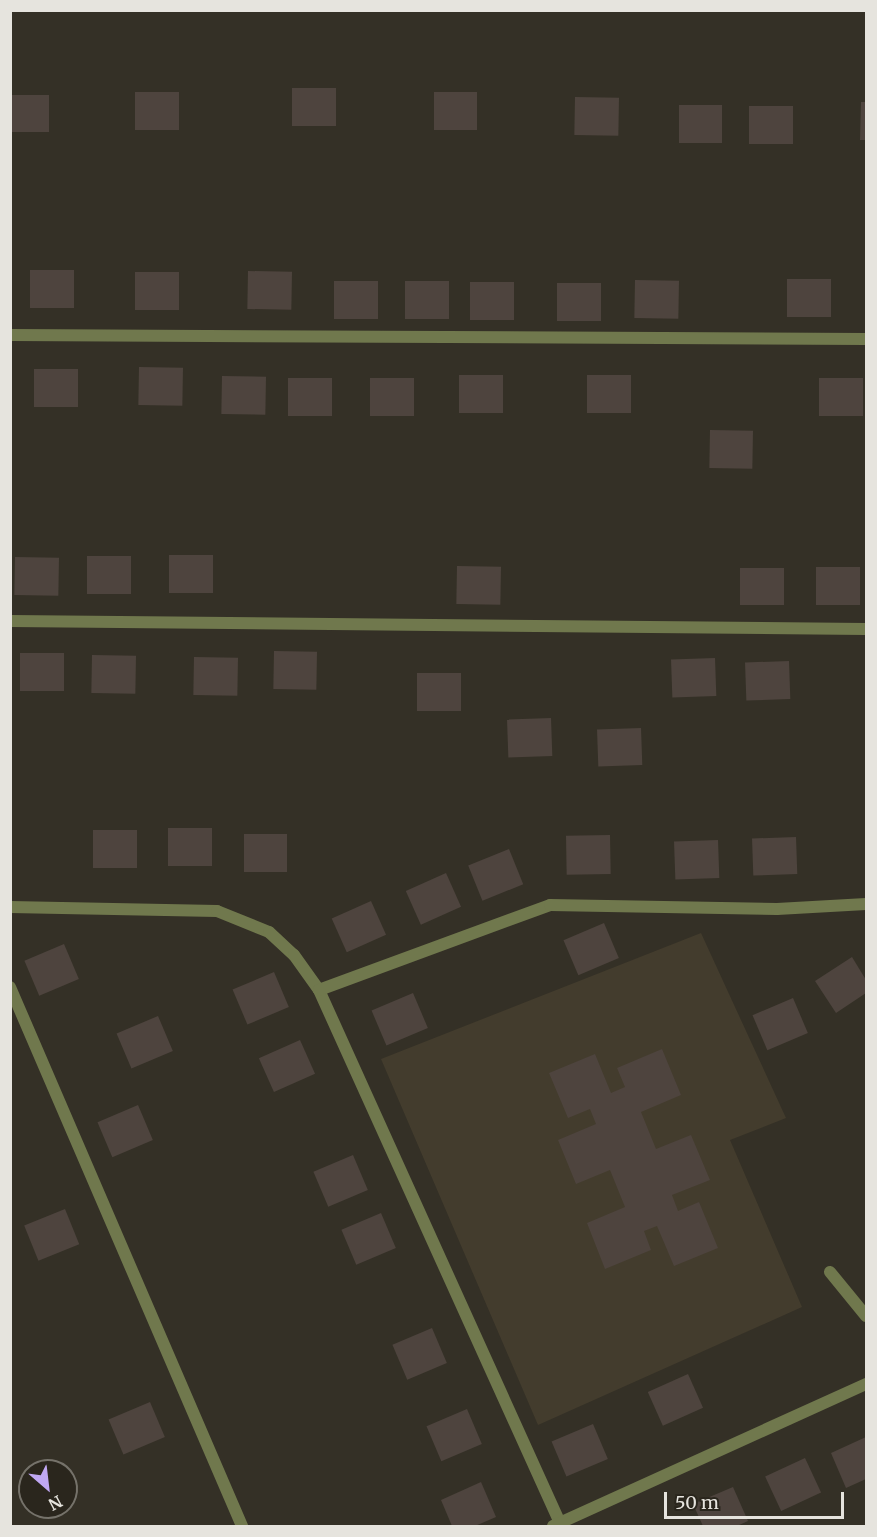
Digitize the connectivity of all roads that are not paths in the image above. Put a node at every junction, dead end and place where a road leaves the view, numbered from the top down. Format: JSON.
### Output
{"nodes":[{"id":1,"x":10,"y":334,"type":"edge"},
{"id":2,"x":867,"y":339,"type":"edge"},
{"id":3,"x":10,"y":621,"type":"edge"},
{"id":4,"x":867,"y":629,"type":"edge"},
{"id":5,"x":867,"y":904,"type":"edge"},
{"id":6,"x":10,"y":907,"type":"edge"},
{"id":7,"x":10,"y":987,"type":"edge"},
{"id":8,"x":319,"y":990,"type":"junction"},
{"id":9,"x":830,"y":1272,"type":"dead end"},
{"id":10,"x":867,"y":1316,"type":"edge"},
{"id":11,"x":867,"y":1384,"type":"edge"},
{"id":12,"x":556,"y":1525,"type":"edge"},
{"id":13,"x":242,"y":1527,"type":"edge"}],
"edges":[{"from":1,"to":2,"type":"street"},
{"from":3,"to":4,"type":"street"},
{"from":5,"to":8,"type":"street"},
{"from":6,"to":8,"type":"street"},
{"from":7,"to":13,"type":"street"},
{"from":8,"to":12,"type":"street"},
{"from":9,"to":10,"type":"street"},
{"from":11,"to":12,"type":"street"}]}
